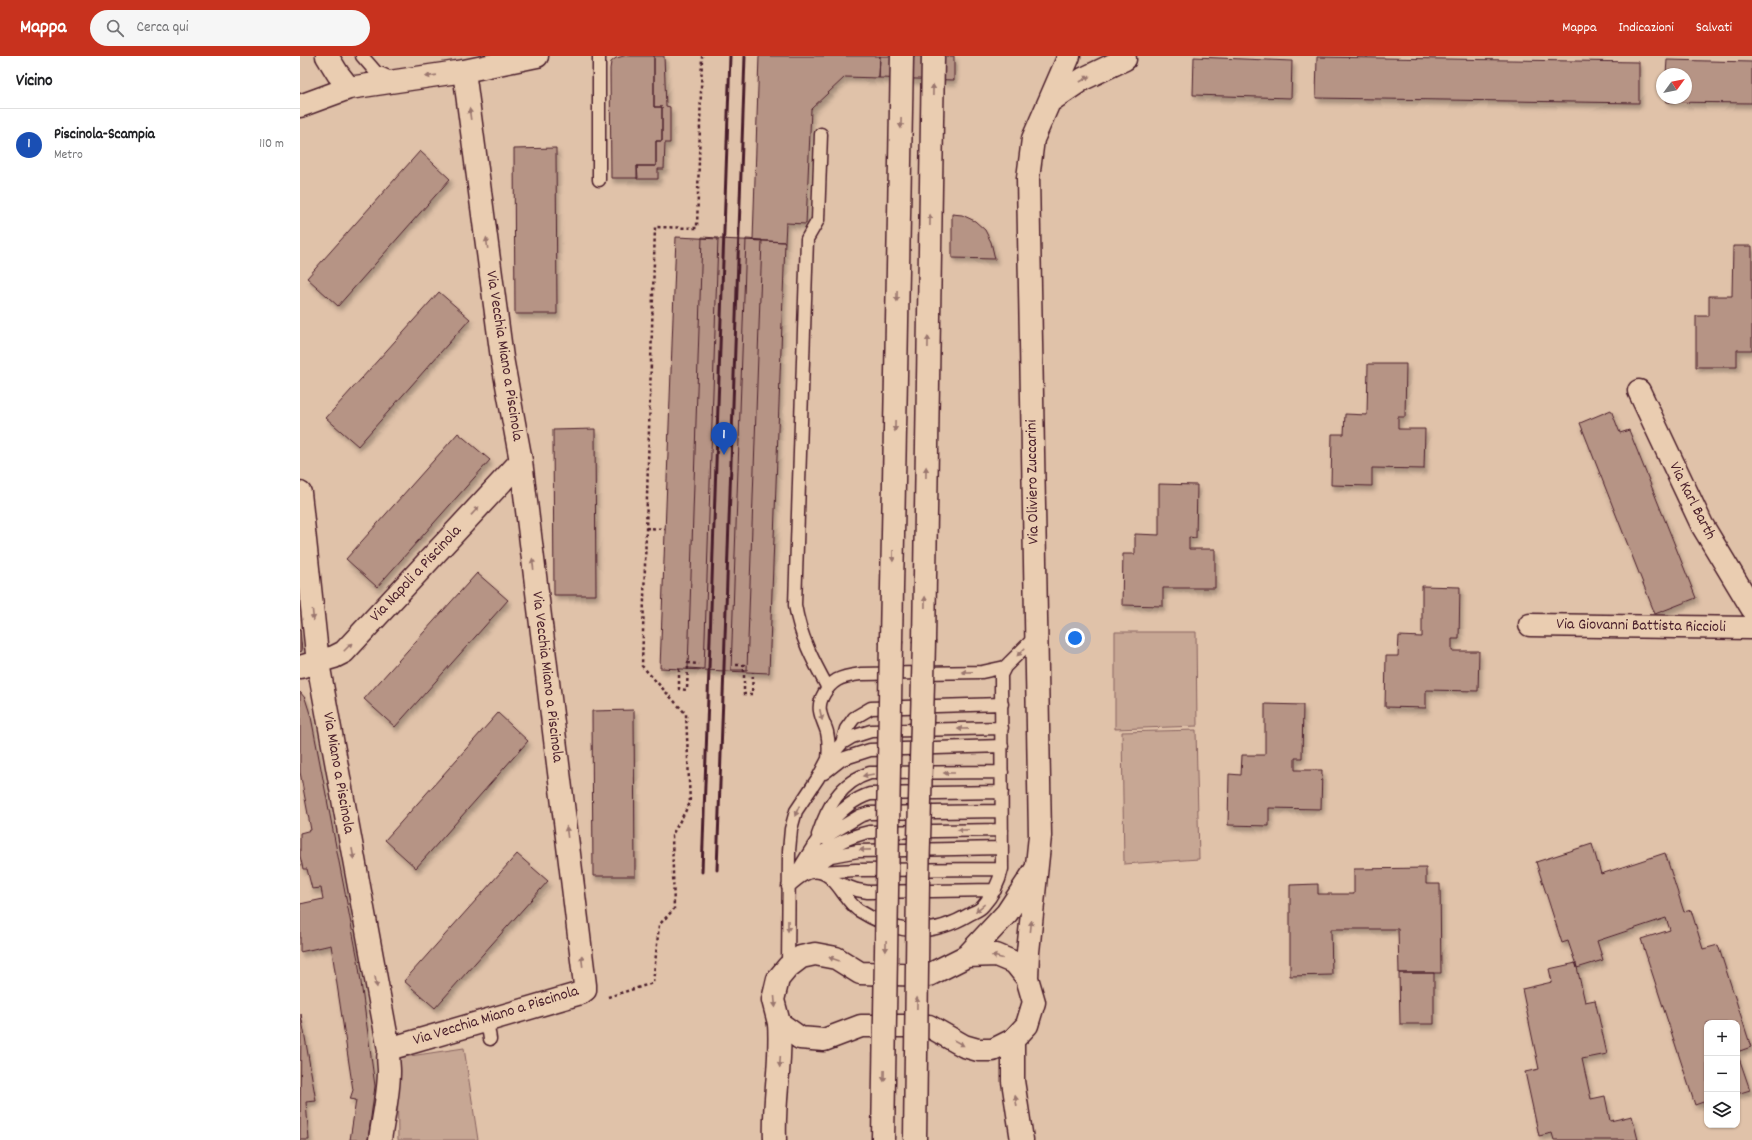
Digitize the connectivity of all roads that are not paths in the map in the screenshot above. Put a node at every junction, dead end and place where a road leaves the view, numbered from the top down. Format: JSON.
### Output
{"nodes":[{"id":1,"x":327,"y":56,"type":"edge"},
{"id":2,"x":362,"y":56,"type":"edge"},
{"id":3,"x":537,"y":56,"type":"edge"},
{"id":4,"x":599,"y":56,"type":"edge"},
{"id":5,"x":902,"y":56,"type":"edge"},
{"id":6,"x":933,"y":56,"type":"edge"},
{"id":7,"x":1069,"y":56,"type":"edge"},
{"id":8,"x":1124,"y":57,"type":"edge"},
{"id":9,"x":464,"y":71,"type":"junction"},
{"id":10,"x":397,"y":81,"type":"junction"},
{"id":11,"x":349,"y":88,"type":"junction"},
{"id":12,"x":1052,"y":100,"type":"junction"},
{"id":13,"x":300,"y":106,"type":"edge"},
{"id":14,"x":820,"y":134,"type":"dead end"},
{"id":15,"x":599,"y":180,"type":"dead end"},
{"id":16,"x":1639,"y":391,"type":"dead end"},
{"id":17,"x":521,"y":461,"type":"junction"},
{"id":18,"x":300,"y":493,"type":"edge"},
{"id":19,"x":1752,"y":608,"type":"edge"},
{"id":20,"x":1530,"y":625,"type":"dead end"},
{"id":21,"x":1752,"y":628,"type":"edge"},
{"id":22,"x":1036,"y":636,"type":"junction"},
{"id":23,"x":309,"y":665,"type":"edge"},
{"id":24,"x":1005,"y":667,"type":"junction"},
{"id":25,"x":828,"y":688,"type":"junction"},
{"id":26,"x":1002,"y":704,"type":"junction"},
{"id":27,"x":1002,"y":728,"type":"junction"},
{"id":28,"x":842,"y":743,"type":"junction"},
{"id":29,"x":1002,"y":746,"type":"junction"},
{"id":30,"x":828,"y":759,"type":"junction"},
{"id":31,"x":1002,"y":772,"type":"junction"},
{"id":32,"x":818,"y":778,"type":"junction"},
{"id":33,"x":1002,"y":792,"type":"junction"},
{"id":34,"x":1001,"y":811,"type":"junction"},
{"id":35,"x":1002,"y":830,"type":"junction"},
{"id":36,"x":815,"y":843,"type":"junction"},
{"id":37,"x":1002,"y":848,"type":"junction"},
{"id":38,"x":1037,"y":868,"type":"junction"},
{"id":39,"x":1002,"y":869,"type":"junction"},
{"id":40,"x":802,"y":870,"type":"junction"},
{"id":41,"x":819,"y":872,"type":"junction"},
{"id":42,"x":833,"y":881,"type":"junction"},
{"id":43,"x":788,"y":888,"type":"junction"},
{"id":44,"x":995,"y":890,"type":"junction"},
{"id":45,"x":967,"y":956,"type":"junction"},
{"id":46,"x":788,"y":967,"type":"junction"},
{"id":47,"x":1027,"y":978,"type":"junction"},
{"id":48,"x":779,"y":1023,"type":"junction"},
{"id":49,"x":1013,"y":1040,"type":"junction"},
{"id":50,"x":389,"y":1050,"type":"junction"},
{"id":51,"x":380,"y":1140,"type":"edge"},
{"id":52,"x":775,"y":1140,"type":"edge"},
{"id":53,"x":883,"y":1140,"type":"edge"},
{"id":54,"x":915,"y":1140,"type":"edge"},
{"id":55,"x":1022,"y":1140,"type":"edge"}],
"edges":[{"from":1,"to":11,"type":"main road"},
{"from":2,"to":10,"type":"lane"},
{"from":3,"to":9,"type":"main road"},
{"from":4,"to":15,"type":"lane"},
{"from":5,"to":53,"type":"main road","one_way":true,"bridge":true},
{"from":54,"to":6,"type":"main road","one_way":true,"bridge":true},
{"from":7,"to":12,"type":"main road","name":"Via Oliviero Zuccarini"},
{"from":12,"to":8,"type":"main road","name":"Via Oliviero Zuccarini","one_way":true},
{"from":9,"to":10,"type":"main road","one_way":true},
{"from":17,"to":9,"type":"main road","name":"Via Vecchia Miano a Piscinola","one_way":true},
{"from":10,"to":11,"type":"main road"},
{"from":11,"to":13,"type":"main road"},
{"from":12,"to":22,"type":"main road","name":"Via Oliviero Zuccarini"},
{"from":14,"to":25,"type":"lane"},
{"from":16,"to":19,"type":"main road","name":"Via Karl Barth"},
{"from":23,"to":17,"type":"main road","name":"Via Napoli a Piscinola","one_way":true},
{"from":50,"to":17,"type":"main road","name":"Via Vecchia Miano a Piscinola","one_way":true},
{"from":18,"to":23,"type":"main road","name":"Via Miano a Piscinola","one_way":true},
{"from":20,"to":21,"type":"main road","name":"Via Giovanni Battista Riccioli"},
{"from":22,"to":24,"type":"lane","one_way":true},
{"from":22,"to":38,"type":"main road","name":"Via Oliviero Zuccarini"},
{"from":23,"to":50,"type":"main road","name":"Via Miano a Piscinola","one_way":true},
{"from":24,"to":25,"type":"lane","one_way":true},
{"from":24,"to":26,"type":"lane"},
{"from":25,"to":30,"type":"lane","one_way":true},
{"from":26,"to":27,"type":"lane"},
{"from":26,"to":28,"type":"lane"},
{"from":27,"to":28,"type":"lane","one_way":true},
{"from":27,"to":29,"type":"lane"},
{"from":28,"to":30,"type":"lane"},
{"from":29,"to":31,"type":"lane"},
{"from":29,"to":32,"type":"lane"},
{"from":30,"to":32,"type":"lane"},
{"from":31,"to":33,"type":"lane"},
{"from":31,"to":36,"type":"lane","one_way":true},
{"from":32,"to":43,"type":"lane","one_way":true},
{"from":33,"to":34,"type":"lane"},
{"from":33,"to":36,"type":"lane"},
{"from":34,"to":35,"type":"lane"},
{"from":34,"to":36,"type":"lane"},
{"from":35,"to":37,"type":"lane"},
{"from":35,"to":40,"type":"lane","one_way":true},
{"from":36,"to":40,"type":"lane"},
{"from":37,"to":39,"type":"lane"},
{"from":37,"to":40,"type":"lane","one_way":true},
{"from":38,"to":45,"type":"main road","name":"Via Oliviero Zuccarini"},
{"from":47,"to":38,"type":"main road","name":"Via Oliviero Zuccarini","one_way":true},
{"from":39,"to":41,"type":"lane"},
{"from":39,"to":44,"type":"lane"},
{"from":40,"to":41,"type":"lane"},
{"from":40,"to":43,"type":"lane"},
{"from":41,"to":42,"type":"lane"},
{"from":42,"to":44,"type":"lane"},
{"from":44,"to":42,"type":"lane","one_way":true},
{"from":43,"to":46,"type":"lane","one_way":true},
{"from":45,"to":46,"type":"main road","name":"Via Oliviero Zuccarini","one_way":true},
{"from":47,"to":45,"type":"main road","name":"Via Oliviero Zuccarini","one_way":true},
{"from":46,"to":48,"type":"main road","name":"Via Oliviero Zuccarini","one_way":true},
{"from":47,"to":49,"type":"main road","name":"Via Oliviero Zuccarini"},
{"from":48,"to":49,"type":"main road","name":"Via Oliviero Zuccarini","one_way":true},
{"from":48,"to":52,"type":"main road","one_way":true},
{"from":55,"to":49,"type":"main road","one_way":true},
{"from":50,"to":51,"type":"main road"}]}
